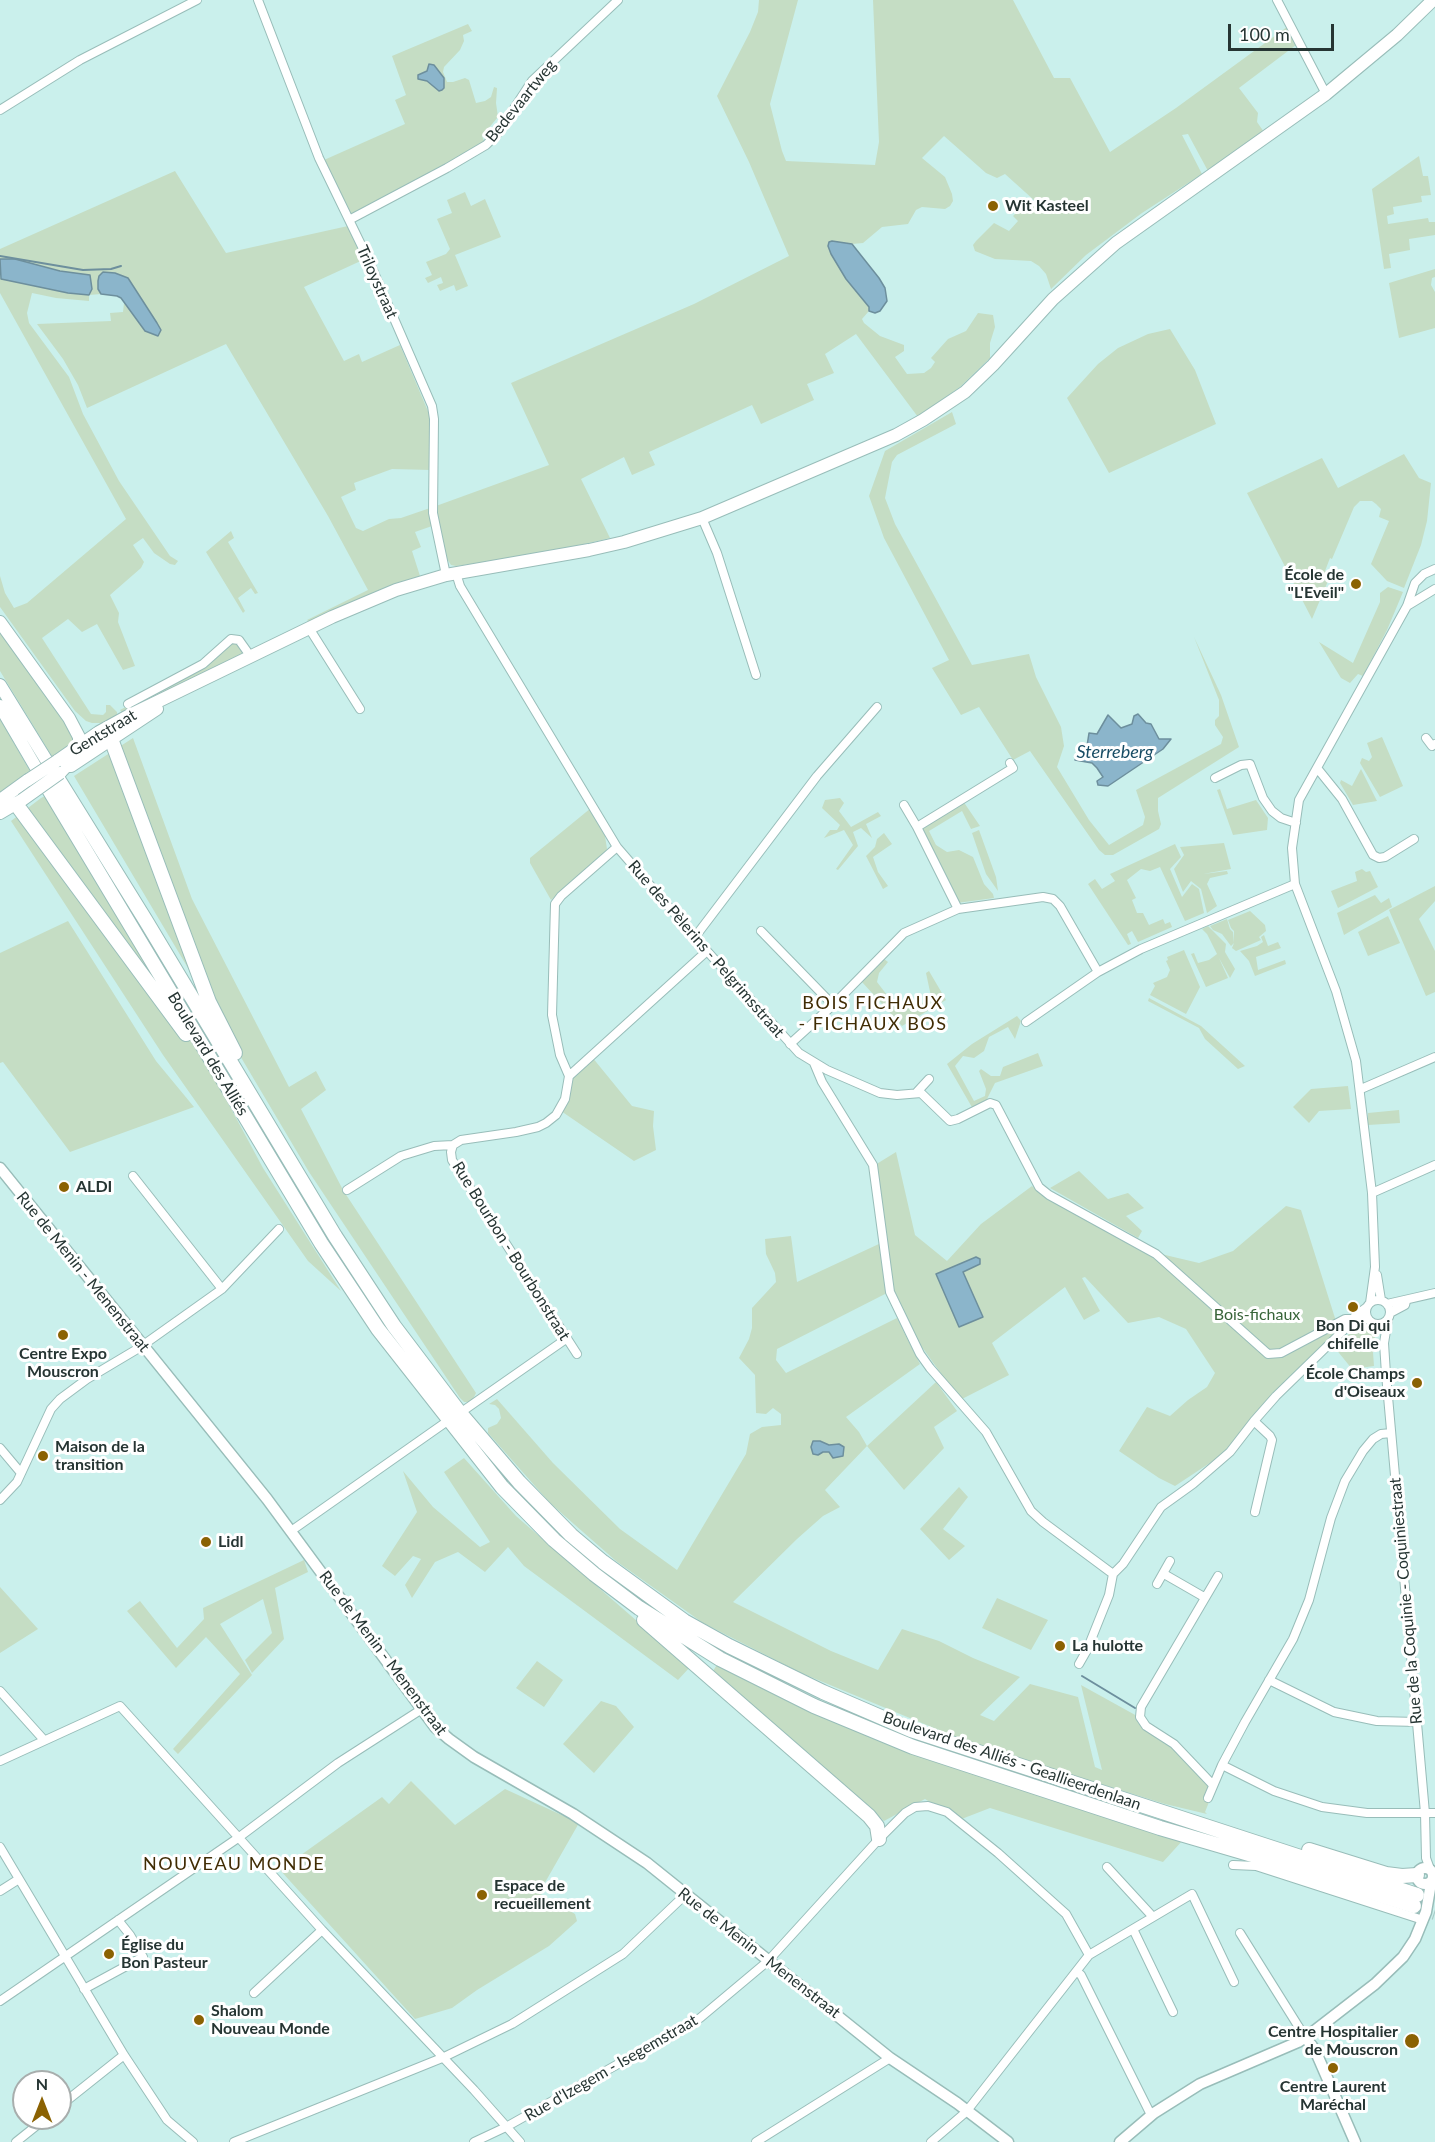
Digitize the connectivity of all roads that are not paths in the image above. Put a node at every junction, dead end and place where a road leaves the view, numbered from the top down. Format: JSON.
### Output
{"nodes":[{"id":1,"x":197,"y":0,"type":"edge"},
{"id":2,"x":258,"y":0,"type":"edge"},
{"id":3,"x":618,"y":0,"type":"edge"},
{"id":4,"x":1277,"y":0,"type":"edge"},
{"id":5,"x":1434,"y":1,"type":"edge"},
{"id":6,"x":1326,"y":94,"type":"junction"},
{"id":7,"x":0,"y":110,"type":"edge"},
{"id":8,"x":349,"y":220,"type":"junction"},
{"id":9,"x":702,"y":518,"type":"junction"},
{"id":10,"x":1435,"y":569,"type":"edge"},
{"id":11,"x":451,"y":574,"type":"junction"},
{"id":12,"x":1435,"y":589,"type":"edge"},
{"id":13,"x":1407,"y":606,"type":"junction"},
{"id":14,"x":0,"y":622,"type":"edge"},
{"id":15,"x":309,"y":628,"type":"junction"},
{"id":16,"x":251,"y":657,"type":"junction"},
{"id":17,"x":756,"y":675,"type":"dead end"},
{"id":18,"x":0,"y":685,"type":"edge"},
{"id":19,"x":128,"y":704,"type":"dead end"},
{"id":20,"x":0,"y":706,"type":"edge"},
{"id":21,"x":877,"y":707,"type":"dead end"},
{"id":22,"x":360,"y":710,"type":"dead end"},
{"id":23,"x":69,"y":718,"type":"junction"},
{"id":24,"x":105,"y":736,"type":"junction"},
{"id":25,"x":1426,"y":738,"type":"dead end"},
{"id":26,"x":1435,"y":744,"type":"edge"},
{"id":27,"x":77,"y":753,"type":"junction"},
{"id":28,"x":1010,"y":763,"type":"dead end"},
{"id":29,"x":1317,"y":768,"type":"junction"},
{"id":30,"x":52,"y":774,"type":"junction"},
{"id":31,"x":1215,"y":778,"type":"dead end"},
{"id":32,"x":18,"y":797,"type":"junction"},
{"id":33,"x":0,"y":800,"type":"edge"},
{"id":34,"x":904,"y":805,"type":"dead end"},
{"id":35,"x":0,"y":813,"type":"edge"},
{"id":36,"x":1296,"y":823,"type":"junction"},
{"id":37,"x":917,"y":827,"type":"junction"},
{"id":38,"x":1414,"y":838,"type":"dead end"},
{"id":39,"x":617,"y":847,"type":"junction"},
{"id":40,"x":1295,"y":884,"type":"junction"},
{"id":41,"x":958,"y":909,"type":"junction"},
{"id":42,"x":760,"y":931,"type":"dead end"},
{"id":43,"x":695,"y":937,"type":"junction"},
{"id":44,"x":707,"y":951,"type":"junction"},
{"id":45,"x":1098,"y":972,"type":"junction"},
{"id":46,"x":833,"y":1005,"type":"junction"},
{"id":47,"x":1026,"y":1022,"type":"dead end"},
{"id":48,"x":790,"y":1044,"type":"junction"},
{"id":49,"x":1435,"y":1057,"type":"edge"},
{"id":50,"x":814,"y":1063,"type":"junction"},
{"id":51,"x":569,"y":1076,"type":"junction"},
{"id":52,"x":929,"y":1079,"type":"dead end"},
{"id":53,"x":1361,"y":1089,"type":"junction"},
{"id":54,"x":917,"y":1092,"type":"junction"},
{"id":55,"x":231,"y":1093,"type":"junction"},
{"id":56,"x":250,"y":1095,"type":"junction"},
{"id":57,"x":453,"y":1145,"type":"junction"},
{"id":58,"x":1435,"y":1166,"type":"edge"},
{"id":59,"x":0,"y":1168,"type":"edge"},
{"id":60,"x":133,"y":1176,"type":"dead end"},
{"id":61,"x":347,"y":1190,"type":"dead end"},
{"id":62,"x":1372,"y":1193,"type":"junction"},
{"id":63,"x":328,"y":1225,"type":"joint"},
{"id":64,"x":279,"y":1229,"type":"dead end"},
{"id":65,"x":1375,"y":1268,"type":"junction"},
{"id":66,"x":222,"y":1289,"type":"junction"},
{"id":67,"x":1435,"y":1293,"type":"edge"},
{"id":68,"x":1406,"y":1301,"type":"junction"},
{"id":69,"x":1384,"y":1302,"type":"junction"},
{"id":70,"x":1368,"y":1305,"type":"junction"},
{"id":71,"x":1389,"y":1316,"type":"junction"},
{"id":72,"x":1353,"y":1318,"type":"junction"},
{"id":73,"x":1368,"y":1319,"type":"junction"},
{"id":74,"x":1378,"y":1324,"type":"junction"},
{"id":75,"x":378,"y":1329,"type":"joint"},
{"id":76,"x":566,"y":1340,"type":"junction"},
{"id":77,"x":1384,"y":1343,"type":"junction"},
{"id":78,"x":142,"y":1345,"type":"junction"},
{"id":79,"x":577,"y":1354,"type":"dead end"},
{"id":80,"x":454,"y":1417,"type":"junction"},
{"id":81,"x":1254,"y":1420,"type":"junction"},
{"id":82,"x":1388,"y":1434,"type":"junction"},
{"id":83,"x":0,"y":1448,"type":"edge"},
{"id":84,"x":21,"y":1473,"type":"junction"},
{"id":85,"x":0,"y":1500,"type":"edge"},
{"id":86,"x":1255,"y":1512,"type":"dead end"},
{"id":87,"x":291,"y":1531,"type":"junction"},
{"id":88,"x":1170,"y":1561,"type":"dead end"},
{"id":89,"x":594,"y":1574,"type":"junction"},
{"id":90,"x":1113,"y":1574,"type":"junction"},
{"id":91,"x":1164,"y":1574,"type":"junction"},
{"id":92,"x":1218,"y":1576,"type":"dead end"},
{"id":93,"x":1157,"y":1584,"type":"dead end"},
{"id":94,"x":1204,"y":1598,"type":"junction"},
{"id":95,"x":1079,"y":1664,"type":"dead end"},
{"id":96,"x":1269,"y":1680,"type":"junction"},
{"id":97,"x":0,"y":1691,"type":"edge"},
{"id":98,"x":422,"y":1709,"type":"junction"},
{"id":99,"x":1417,"y":1722,"type":"junction"},
{"id":100,"x":44,"y":1740,"type":"junction"},
{"id":101,"x":0,"y":1761,"type":"edge"},
{"id":102,"x":1222,"y":1765,"type":"junction"},
{"id":103,"x":1214,"y":1785,"type":"junction"},
{"id":104,"x":1208,"y":1798,"type":"dead end"},
{"id":105,"x":1425,"y":1813,"type":"junction"},
{"id":106,"x":1435,"y":1813,"type":"edge"},
{"id":107,"x":1184,"y":1820,"type":"junction"},
{"id":108,"x":238,"y":1838,"type":"junction"},
{"id":109,"x":879,"y":1839,"type":"junction"},
{"id":110,"x":0,"y":1847,"type":"edge"},
{"id":111,"x":1233,"y":1865,"type":"dead end"},
{"id":112,"x":1107,"y":1867,"type":"dead end"},
{"id":113,"x":20,"y":1879,"type":"junction"},
{"id":114,"x":1425,"y":1881,"type":"edge"},
{"id":115,"x":0,"y":1891,"type":"edge"},
{"id":116,"x":685,"y":1895,"type":"junction"},
{"id":117,"x":1153,"y":1917,"type":"junction"},
{"id":118,"x":118,"y":1920,"type":"junction"},
{"id":119,"x":1423,"y":1920,"type":"junction"},
{"id":120,"x":1133,"y":1929,"type":"junction"},
{"id":121,"x":322,"y":1930,"type":"junction"},
{"id":122,"x":1240,"y":1933,"type":"dead end"},
{"id":123,"x":1089,"y":1955,"type":"junction"},
{"id":124,"x":66,"y":1956,"type":"junction"},
{"id":125,"x":768,"y":1960,"type":"junction"},
{"id":126,"x":1077,"y":1972,"type":"junction"},
{"id":127,"x":1234,"y":1982,"type":"dead end"},
{"id":128,"x":84,"y":1989,"type":"junction"},
{"id":129,"x":254,"y":1994,"type":"dead end"},
{"id":130,"x":0,"y":2001,"type":"edge"},
{"id":131,"x":1173,"y":2012,"type":"dead end"},
{"id":132,"x":1305,"y":2037,"type":"junction"},
{"id":133,"x":124,"y":2055,"type":"junction"},
{"id":134,"x":442,"y":2058,"type":"junction"},
{"id":135,"x":890,"y":2058,"type":"junction"},
{"id":136,"x":72,"y":2096,"type":"edge"},
{"id":137,"x":966,"y":2112,"type":"junction"},
{"id":138,"x":1151,"y":2115,"type":"junction"},
{"id":139,"x":506,"y":2127,"type":"junction"},
{"id":140,"x":31,"y":2130,"type":"edge"},
{"id":141,"x":16,"y":2142,"type":"edge"},
{"id":142,"x":193,"y":2142,"type":"edge"},
{"id":143,"x":234,"y":2142,"type":"edge"},
{"id":144,"x":474,"y":2142,"type":"edge"},
{"id":145,"x":520,"y":2142,"type":"edge"},
{"id":146,"x":756,"y":2142,"type":"edge"},
{"id":147,"x":932,"y":2142,"type":"edge"},
{"id":148,"x":1008,"y":2142,"type":"edge"},
{"id":149,"x":1120,"y":2142,"type":"edge"},
{"id":150,"x":1355,"y":2142,"type":"edge"}],
"edges":[{"from":1,"to":7,"type":"street"},
{"from":2,"to":8,"type":"street","name":"Triloystraat"},
{"from":3,"to":8,"type":"street","name":"Bedevaartweg"},
{"from":4,"to":6,"type":"street"},
{"from":5,"to":6,"type":"main road"},
{"from":6,"to":9,"type":"main road"},
{"from":8,"to":11,"type":"street","name":"Triloystraat"},
{"from":9,"to":11,"type":"main road"},
{"from":9,"to":17,"type":"street"},
{"from":10,"to":13,"type":"street","name":"Rue de la Coquinie - Coquiniestraat"},
{"from":11,"to":15,"type":"main road"},
{"from":11,"to":39,"type":"street","name":"Rue des Pèlerins - Pelgrimsstraat"},
{"from":12,"to":13,"type":"street","name":"Rue de la Coquinie - Coquiniestraat"},
{"from":13,"to":29,"type":"street","name":"Rue de la Coquinie - Coquiniestraat"},
{"from":14,"to":23,"type":"main road"},
{"from":15,"to":16,"type":"main road"},
{"from":15,"to":22,"type":"street"},
{"from":16,"to":19,"type":"street","name":"Gentstraat"},
{"from":16,"to":24,"type":"main road"},
{"from":18,"to":30,"type":"main road"},
{"from":20,"to":30,"type":"main road"},
{"from":21,"to":43,"type":"street"},
{"from":23,"to":24,"type":"main road"},
{"from":23,"to":27,"type":"main road"},
{"from":24,"to":27,"type":"main road"},
{"from":24,"to":56,"type":"highway"},
{"from":25,"to":26,"type":"street"},
{"from":27,"to":30,"type":"main road"},
{"from":27,"to":32,"type":"main road","name":"Gentstraat","bridge":true},
{"from":28,"to":37,"type":"street"},
{"from":29,"to":36,"type":"street","name":"Rue de la Coquinie - Coquiniestraat"},
{"from":29,"to":38,"type":"street"},
{"from":30,"to":32,"type":"main road","bridge":true},
{"from":30,"to":55,"type":"highway","name":"Boulevard des Alliés"},
{"from":30,"to":56,"type":"highway","name":"Boulevard des Alliés"},
{"from":31,"to":36,"type":"street"},
{"from":32,"to":33,"type":"main road","name":"Gentstraat"},
{"from":32,"to":35,"type":"main road"},
{"from":32,"to":55,"type":"highway"},
{"from":34,"to":37,"type":"street"},
{"from":36,"to":40,"type":"street","name":"Rue de la Coquinie - Coquiniestraat"},
{"from":37,"to":41,"type":"street"},
{"from":39,"to":43,"type":"street","name":"Rue des Pèlerins - Pelgrimsstraat"},
{"from":39,"to":51,"type":"street"},
{"from":40,"to":45,"type":"street"},
{"from":40,"to":53,"type":"street","name":"Rue de la Coquinie - Coquiniestraat"},
{"from":41,"to":45,"type":"street"},
{"from":41,"to":46,"type":"street"},
{"from":42,"to":46,"type":"street"},
{"from":43,"to":44,"type":"street","name":"Rue des Pèlerins - Pelgrimsstraat"},
{"from":44,"to":48,"type":"street","name":"Rue des Pèlerins - Pelgrimsstraat"},
{"from":44,"to":51,"type":"street"},
{"from":45,"to":47,"type":"street"},
{"from":46,"to":48,"type":"street"},
{"from":48,"to":50,"type":"street","name":"Rue des Pèlerins - Pelgrimsstraat"},
{"from":49,"to":53,"type":"street"},
{"from":50,"to":54,"type":"street","name":"Rue des Pèlerins - Pelgrimsstraat"},
{"from":50,"to":90,"type":"street"},
{"from":51,"to":57,"type":"street"},
{"from":52,"to":54,"type":"street"},
{"from":53,"to":62,"type":"street","name":"Rue de la Coquinie - Coquiniestraat"},
{"from":54,"to":72,"type":"street"},
{"from":55,"to":75,"type":"highway","name":"Boulevard des Alliés"},
{"from":56,"to":63,"type":"highway","name":"Boulevard des Alliés"},
{"from":57,"to":61,"type":"street"},
{"from":57,"to":76,"type":"street","name":"Rue Bourbon - Bourbonstraat"},
{"from":58,"to":62,"type":"street"},
{"from":59,"to":78,"type":"street","name":"Rue de Menin - Menenstraat"},
{"from":60,"to":66,"type":"street"},
{"from":62,"to":65,"type":"street","name":"Rue de la Coquinie - Coquiniestraat"},
{"from":63,"to":80,"type":"highway","name":"Boulevard des Alliés - Geallieerdenlaan"},
{"from":64,"to":66,"type":"street"},
{"from":65,"to":69,"type":"street","name":"Rue de la Coquinie - Coquiniestraat"},
{"from":65,"to":70,"type":"street","name":"Rue de la Coquinie - Coquiniestraat"},
{"from":66,"to":78,"type":"street"},
{"from":67,"to":68,"type":"street"},
{"from":68,"to":69,"type":"street"},
{"from":68,"to":71,"type":"street"},
{"from":69,"to":70,"type":"street"},
{"from":69,"to":71,"type":"street","name":"Rue de la Coquinie - Coquiniestraat"},
{"from":70,"to":72,"type":"street"},
{"from":70,"to":73,"type":"street","name":"Rue de la Coquinie - Coquiniestraat"},
{"from":71,"to":74,"type":"street"},
{"from":71,"to":77,"type":"street","name":"Rue de la Coquinie - Coquiniestraat"},
{"from":72,"to":73,"type":"street"},
{"from":72,"to":81,"type":"street"},
{"from":73,"to":74,"type":"street"},
{"from":74,"to":77,"type":"street","name":"Rue de la Coquinie - Coquiniestraat"},
{"from":75,"to":80,"type":"highway","name":"Boulevard des Alliés - Geallieerdenlaan"},
{"from":76,"to":79,"type":"street","name":"Rue Bourbon - Bourbonstraat"},
{"from":76,"to":80,"type":"street"},
{"from":77,"to":82,"type":"street","name":"Rue de la Coquinie - Coquiniestraat"},
{"from":78,"to":84,"type":"street"},
{"from":78,"to":87,"type":"street","name":"Rue de Menin - Menenstraat"},
{"from":80,"to":87,"type":"street"},
{"from":80,"to":89,"type":"highway","name":"Boulevard des Alliés - Geallieerdenlaan"},
{"from":80,"to":107,"type":"highway","name":"Boulevard des Alliés - Geallieerdenlaan"},
{"from":81,"to":86,"type":"street"},
{"from":81,"to":90,"type":"street"},
{"from":82,"to":96,"type":"street"},
{"from":82,"to":99,"type":"street","name":"Rue de la Coquinie - Coquiniestraat"},
{"from":83,"to":84,"type":"street"},
{"from":84,"to":85,"type":"street"},
{"from":87,"to":98,"type":"street","name":"Rue de Menin - Menenstraat"},
{"from":88,"to":91,"type":"street"},
{"from":89,"to":109,"type":"highway"},
{"from":89,"to":114,"type":"highway","name":"Boulevard des Alliés - Geallieerdenlaan"},
{"from":90,"to":95,"type":"street"},
{"from":91,"to":93,"type":"street"},
{"from":91,"to":94,"type":"street"},
{"from":92,"to":94,"type":"street"},
{"from":94,"to":103,"type":"street"},
{"from":96,"to":99,"type":"street"},
{"from":96,"to":102,"type":"street"},
{"from":97,"to":100,"type":"street"},
{"from":98,"to":108,"type":"street"},
{"from":98,"to":116,"type":"street","name":"Rue de Menin - Menenstraat"},
{"from":99,"to":105,"type":"street","name":"Rue de la Coquinie - Coquiniestraat"},
{"from":100,"to":101,"type":"street"},
{"from":100,"to":108,"type":"street"},
{"from":102,"to":103,"type":"street"},
{"from":102,"to":105,"type":"street"},
{"from":103,"to":104,"type":"street"},
{"from":105,"to":106,"type":"street"},
{"from":105,"to":114,"type":"street","name":"Rue de la Coquinie - Coquiniestraat"},
{"from":107,"to":114,"type":"highway","name":"Boulevard des Alliés - Geallieerdenlaan"},
{"from":107,"to":114,"type":"highway"},
{"from":108,"to":118,"type":"street"},
{"from":108,"to":121,"type":"street"},
{"from":109,"to":123,"type":"street","name":"Rue d'Izegem - Isegemstraat"},
{"from":109,"to":125,"type":"street","name":"Rue d'Izegem - Isegemstraat"},
{"from":110,"to":113,"type":"street"},
{"from":111,"to":119,"type":"street"},
{"from":112,"to":117,"type":"street"},
{"from":113,"to":115,"type":"street"},
{"from":113,"to":124,"type":"street"},
{"from":114,"to":119,"type":"street","name":"Rue de la Coquinie - Coquiniestraat"},
{"from":116,"to":125,"type":"street","name":"Rue de Menin - Menenstraat"},
{"from":116,"to":134,"type":"street"},
{"from":117,"to":120,"type":"street"},
{"from":117,"to":127,"type":"street"},
{"from":118,"to":124,"type":"street"},
{"from":118,"to":128,"type":"street"},
{"from":119,"to":132,"type":"street","name":"Rue de la Coquinie - Coquiniestraat"},
{"from":120,"to":123,"type":"street"},
{"from":120,"to":131,"type":"street"},
{"from":121,"to":129,"type":"street"},
{"from":121,"to":134,"type":"street"},
{"from":122,"to":132,"type":"street"},
{"from":123,"to":126,"type":"street"},
{"from":124,"to":128,"type":"street"},
{"from":124,"to":130,"type":"street"},
{"from":125,"to":135,"type":"street","name":"Rue de Menin - Menenstraat"},
{"from":125,"to":139,"type":"street","name":"Rue d'Izegem - Isegemstraat"},
{"from":126,"to":137,"type":"street"},
{"from":126,"to":138,"type":"street"},
{"from":128,"to":133,"type":"street"},
{"from":132,"to":138,"type":"street","name":"Rue de la Coquinie - Coquiniestraat"},
{"from":132,"to":150,"type":"street"},
{"from":133,"to":136,"type":"street"},
{"from":133,"to":142,"type":"street"},
{"from":134,"to":139,"type":"street"},
{"from":134,"to":143,"type":"street"},
{"from":135,"to":137,"type":"street","name":"Rue de Menin - Menenstraat"},
{"from":135,"to":146,"type":"street"},
{"from":137,"to":147,"type":"street"},
{"from":137,"to":148,"type":"street","name":"Rue de Menin - Menenstraat"},
{"from":138,"to":149,"type":"street","name":"Rue de la Coquinie - Coquiniestraat"},
{"from":139,"to":144,"type":"street","name":"Rue d'Izegem - Isegemstraat"},
{"from":139,"to":145,"type":"street"},
{"from":140,"to":141,"type":"street"}]}
